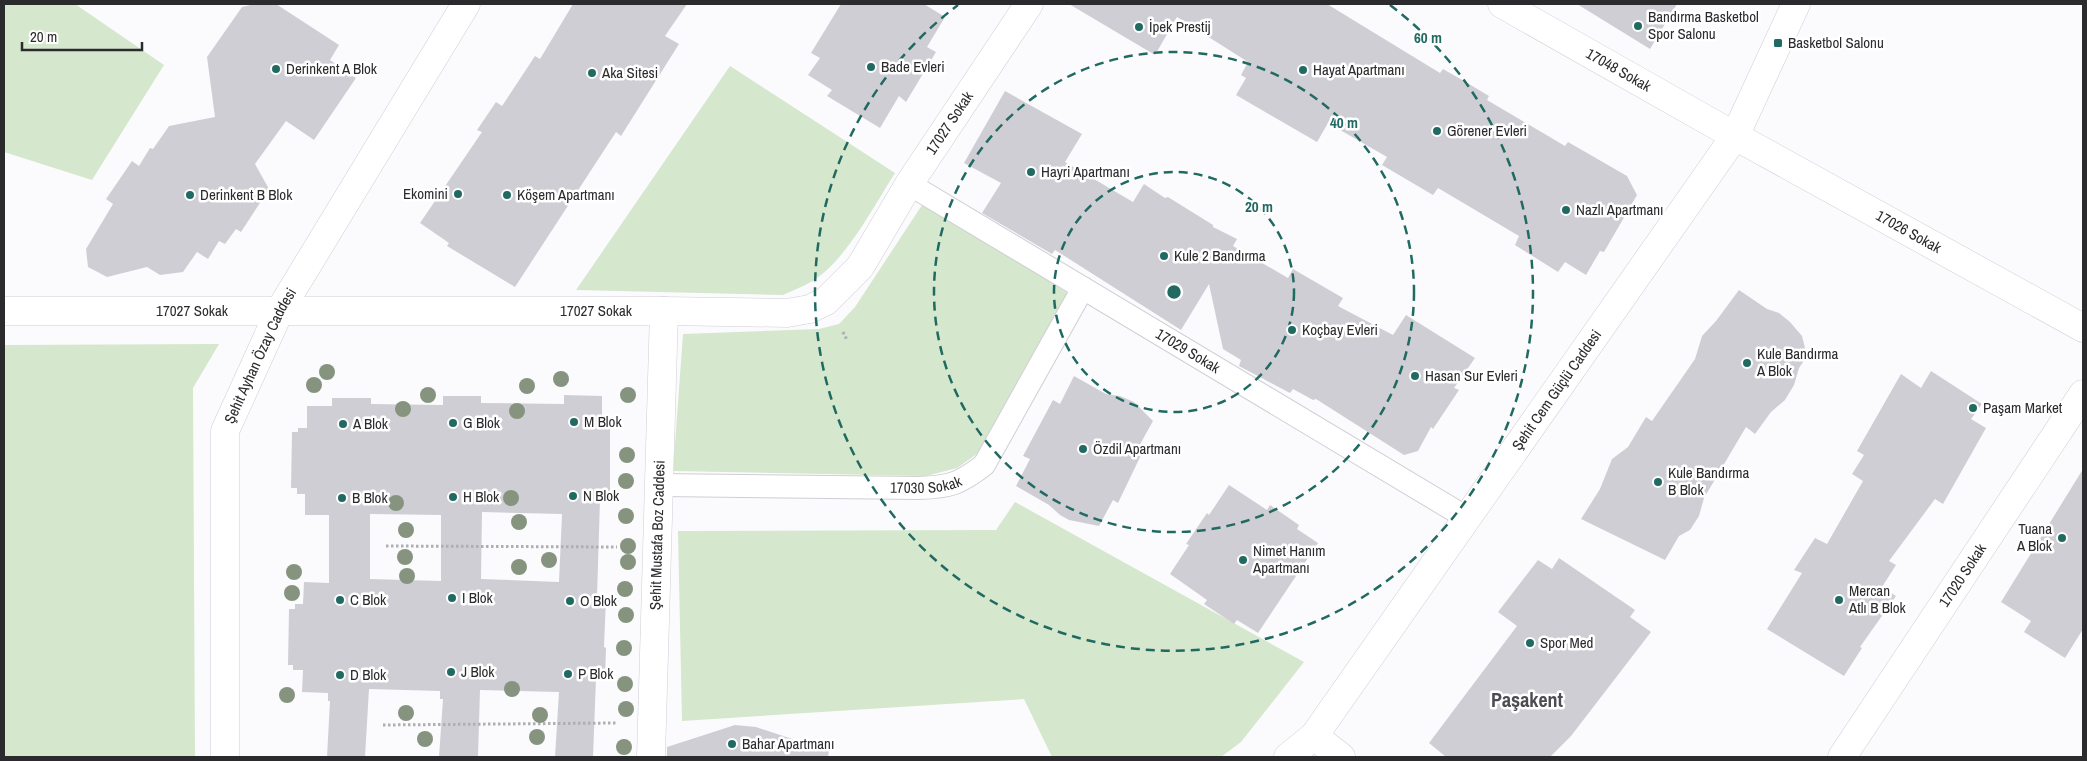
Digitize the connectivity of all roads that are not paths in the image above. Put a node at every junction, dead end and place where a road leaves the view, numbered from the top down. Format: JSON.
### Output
{"nodes":[{"id":1,"x":466,"y":4,"type":"edge"},
{"id":2,"x":1029,"y":4,"type":"edge"},
{"id":3,"x":1502,"y":4,"type":"edge"},
{"id":4,"x":1796,"y":4,"type":"edge"},
{"id":5,"x":1735,"y":136,"type":"junction"},
{"id":6,"x":909,"y":184,"type":"junction"},
{"id":7,"x":1083,"y":288,"type":"junction"},
{"id":8,"x":280,"y":310,"type":"junction"},
{"id":9,"x":4,"y":311,"type":"edge"},
{"id":10,"x":664,"y":311,"type":"junction"},
{"id":11,"x":2083,"y":328,"type":"edge"},
{"id":12,"x":2083,"y":394,"type":"edge"},
{"id":13,"x":660,"y":485,"type":"junction"},
{"id":14,"x":1467,"y":518,"type":"junction"},
{"id":15,"x":1314,"y":736,"type":"junction"},
{"id":16,"x":225,"y":757,"type":"edge"},
{"id":17,"x":651,"y":757,"type":"edge"},
{"id":18,"x":1288,"y":757,"type":"edge"},
{"id":19,"x":1341,"y":757,"type":"edge"},
{"id":20,"x":1842,"y":757,"type":"edge"}],
"edges":[{"from":1,"to":8,"type":"street","name":"Şehit Ayhan Özay Caddesi"},
{"from":2,"to":6,"type":"street","name":"17027 Sokak"},
{"from":3,"to":5,"type":"street","name":"17048 Sokak"},
{"from":4,"to":5,"type":"street","name":"Şehit Cem Güçlü Caddesi"},
{"from":5,"to":11,"type":"street","name":"17026 Sokak"},
{"from":5,"to":14,"type":"street","name":"Şehit Cem Güçlü Caddesi"},
{"from":6,"to":7,"type":"lane","name":"17029 Sokak"},
{"from":6,"to":10,"type":"street","name":"17027 Sokak"},
{"from":7,"to":13,"type":"lane","name":"17030 Sokak"},
{"from":7,"to":14,"type":"lane","name":"17029 Sokak"},
{"from":8,"to":9,"type":"street","name":"17027 Sokak"},
{"from":8,"to":10,"type":"street","name":"17027 Sokak"},
{"from":8,"to":16,"type":"street","name":"Şehit Ayhan Özay Caddesi"},
{"from":10,"to":13,"type":"street","name":"Şehit Mustafa Boz Caddesi"},
{"from":12,"to":20,"type":"street","name":"17020 Sokak"},
{"from":13,"to":17,"type":"street","name":"Şehit Mustafa Boz Caddesi"},
{"from":14,"to":15,"type":"street","name":"Şehit Cem Güçlü Caddesi"},
{"from":15,"to":18,"type":"street","name":"Şehit Cem Güçlü Caddesi"},
{"from":15,"to":19,"type":"street"}]}
